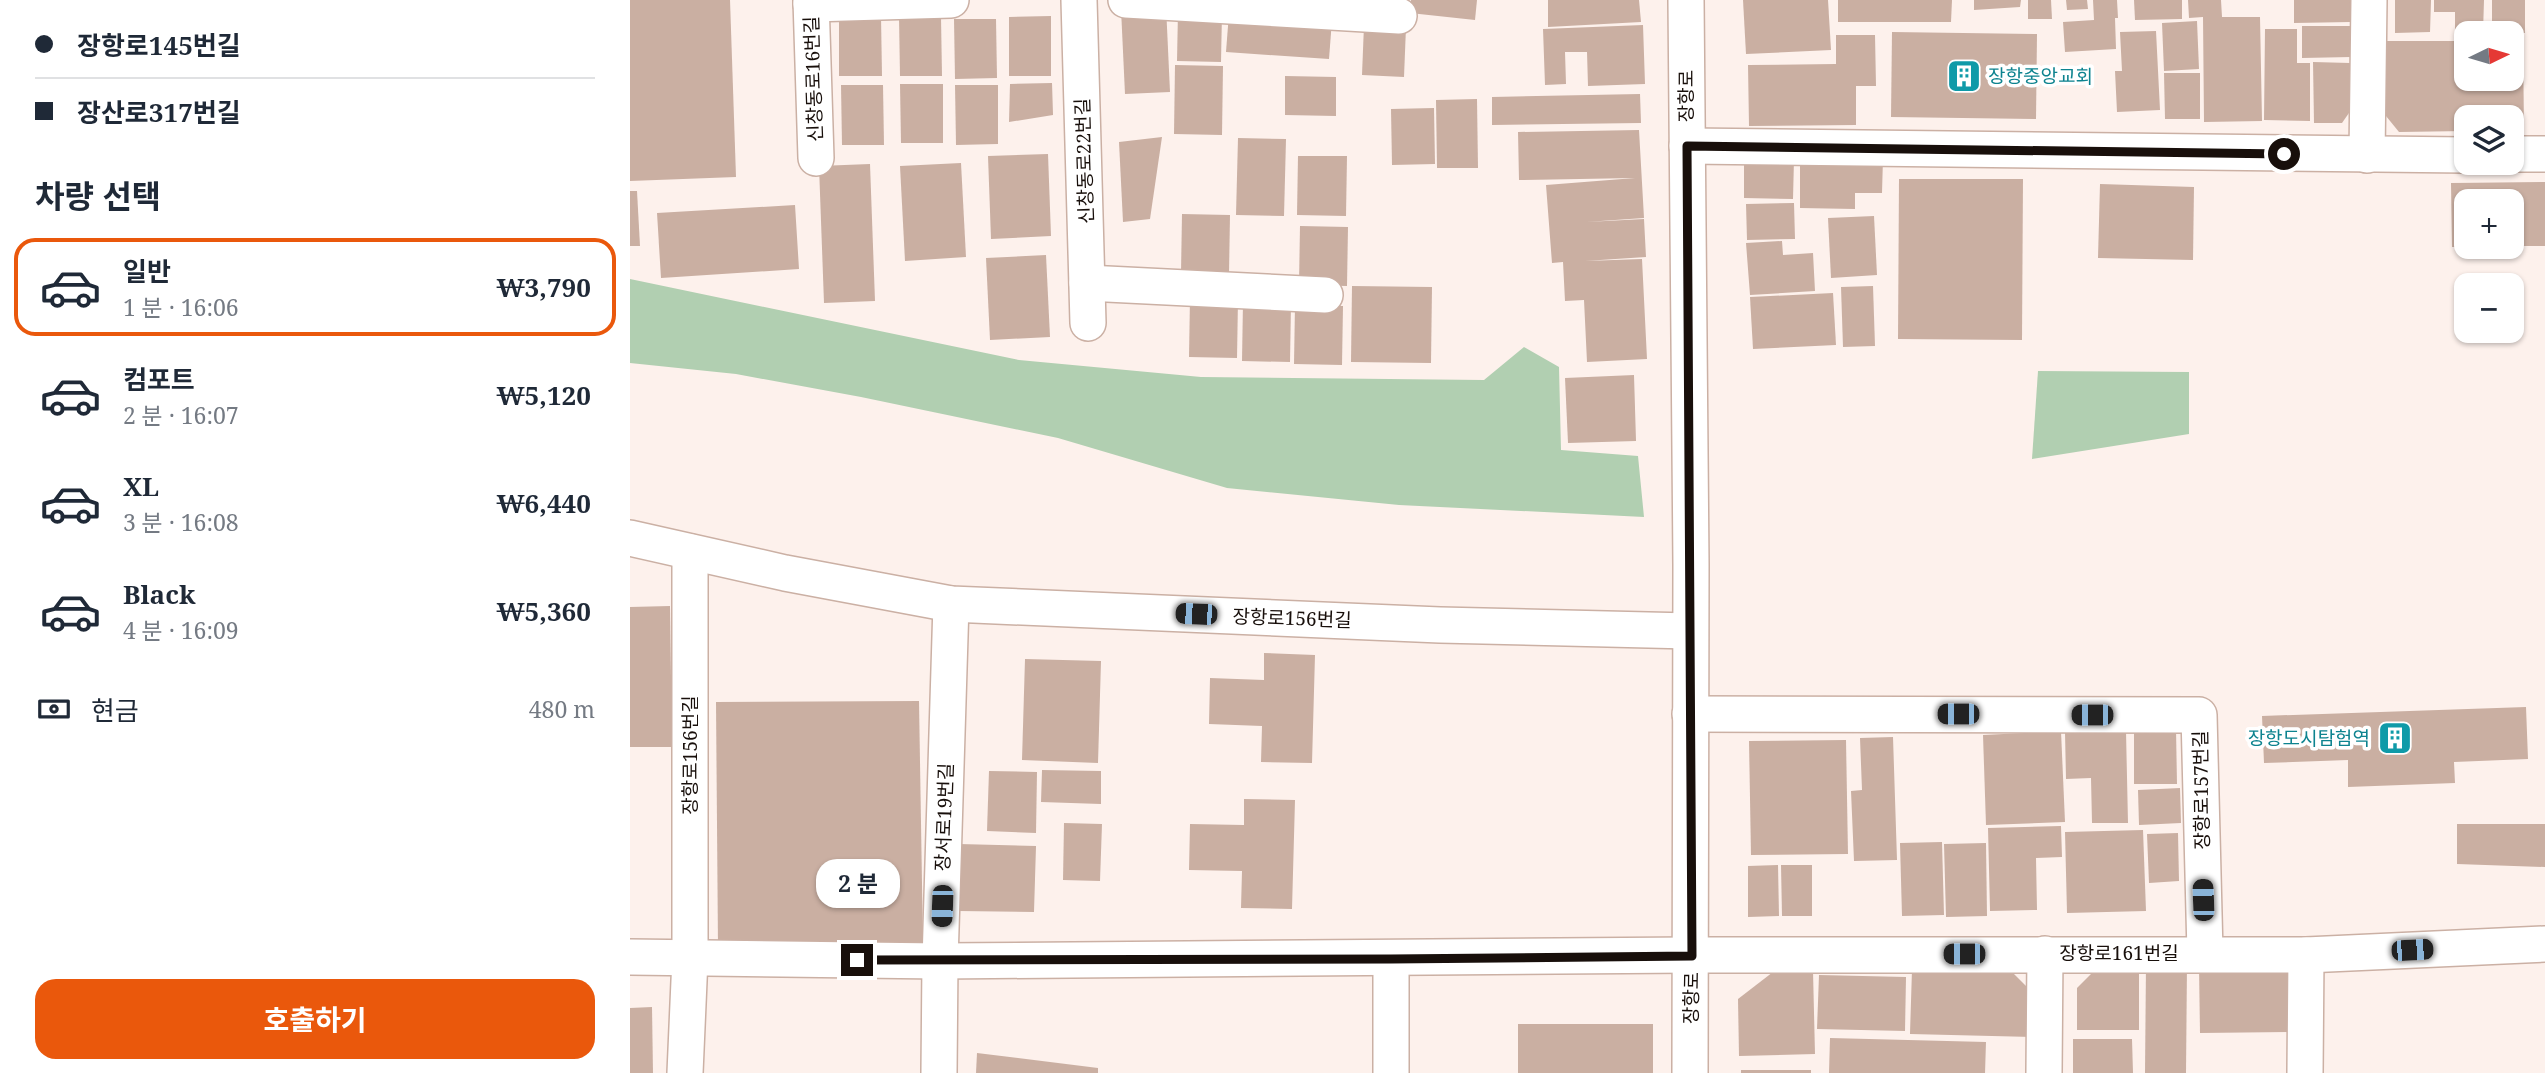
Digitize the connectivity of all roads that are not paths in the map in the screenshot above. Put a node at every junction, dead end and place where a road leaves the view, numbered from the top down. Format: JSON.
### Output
{"nodes":[{"id":1,"x":951,"y":0,"type":"edge"},
{"id":2,"x":1079,"y":0,"type":"edge"},
{"id":3,"x":1126,"y":0,"type":"edge"},
{"id":4,"x":1686,"y":0,"type":"edge"},
{"id":5,"x":2369,"y":0,"type":"edge"},
{"id":6,"x":811,"y":2,"type":"edge"},
{"id":7,"x":1399,"y":16,"type":"dead end"},
{"id":8,"x":1687,"y":146,"type":"junction"},
{"id":9,"x":2545,"y":154,"type":"edge"},
{"id":10,"x":2367,"y":155,"type":"junction"},
{"id":11,"x":2454,"y":155,"type":"edge"},
{"id":12,"x":2524,"y":155,"type":"edge"},
{"id":13,"x":816,"y":158,"type":"dead end"},
{"id":14,"x":1087,"y":283,"type":"junction"},
{"id":15,"x":1325,"y":295,"type":"dead end"},
{"id":16,"x":1088,"y":323,"type":"dead end"},
{"id":17,"x":630,"y":538,"type":"edge"},
{"id":18,"x":690,"y":552,"type":"junction"},
{"id":19,"x":951,"y":604,"type":"junction"},
{"id":20,"x":1690,"y":631,"type":"junction"},
{"id":21,"x":1690,"y":714,"type":"junction"},
{"id":22,"x":2545,"y":944,"type":"edge"},
{"id":23,"x":2205,"y":953,"type":"junction"},
{"id":24,"x":2045,"y":954,"type":"junction"},
{"id":25,"x":2306,"y":955,"type":"junction"},
{"id":26,"x":1692,"y":956,"type":"junction"},
{"id":27,"x":630,"y":957,"type":"edge"},
{"id":28,"x":690,"y":958,"type":"junction"},
{"id":29,"x":1391,"y":959,"type":"junction"},
{"id":30,"x":940,"y":961,"type":"junction"},
{"id":31,"x":685,"y":1073,"type":"edge"},
{"id":32,"x":939,"y":1073,"type":"edge"},
{"id":33,"x":1391,"y":1073,"type":"edge"},
{"id":34,"x":1690,"y":1073,"type":"edge"},
{"id":35,"x":2044,"y":1073,"type":"edge"},
{"id":36,"x":2305,"y":1073,"type":"edge"}],
"edges":[{"from":1,"to":6,"type":"street"},
{"from":2,"to":14,"type":"street","name":"신창동로22번길"},
{"from":3,"to":7,"type":"street"},
{"from":4,"to":8,"type":"street","name":"장항로"},
{"from":5,"to":10,"type":"street"},
{"from":6,"to":13,"type":"street","name":"신창동로16번길"},
{"from":8,"to":10,"type":"street"},
{"from":8,"to":20,"type":"street","name":"장항로"},
{"from":9,"to":12,"type":"street"},
{"from":10,"to":11,"type":"street"},
{"from":14,"to":15,"type":"street"},
{"from":14,"to":16,"type":"street","name":"신창동로22번길"},
{"from":17,"to":18,"type":"street","name":"장항로156번길"},
{"from":18,"to":19,"type":"street","name":"장항로156번길"},
{"from":18,"to":28,"type":"street","name":"장항로156번길"},
{"from":19,"to":20,"type":"street","name":"장항로156번길"},
{"from":19,"to":30,"type":"street","name":"장서로19번길"},
{"from":20,"to":21,"type":"street","name":"장항로"},
{"from":21,"to":23,"type":"street","name":"장항로157번길"},
{"from":21,"to":26,"type":"street","name":"장항로"},
{"from":22,"to":25,"type":"street","name":"장항로161번길"},
{"from":23,"to":24,"type":"street","name":"장항로161번길"},
{"from":23,"to":25,"type":"street","name":"장항로161번길"},
{"from":24,"to":26,"type":"street","name":"장항로161번길"},
{"from":24,"to":35,"type":"street"},
{"from":25,"to":36,"type":"street"},
{"from":26,"to":29,"type":"street","name":"장항로161번길"},
{"from":26,"to":34,"type":"street","name":"장항로"},
{"from":27,"to":28,"type":"street","name":"장항로161번길"},
{"from":28,"to":30,"type":"street","name":"장항로161번길"},
{"from":28,"to":31,"type":"street","name":"장항로156번길"},
{"from":29,"to":30,"type":"street","name":"장항로161번길"},
{"from":29,"to":33,"type":"street"},
{"from":30,"to":32,"type":"street","name":"장서로19번길"}]}
